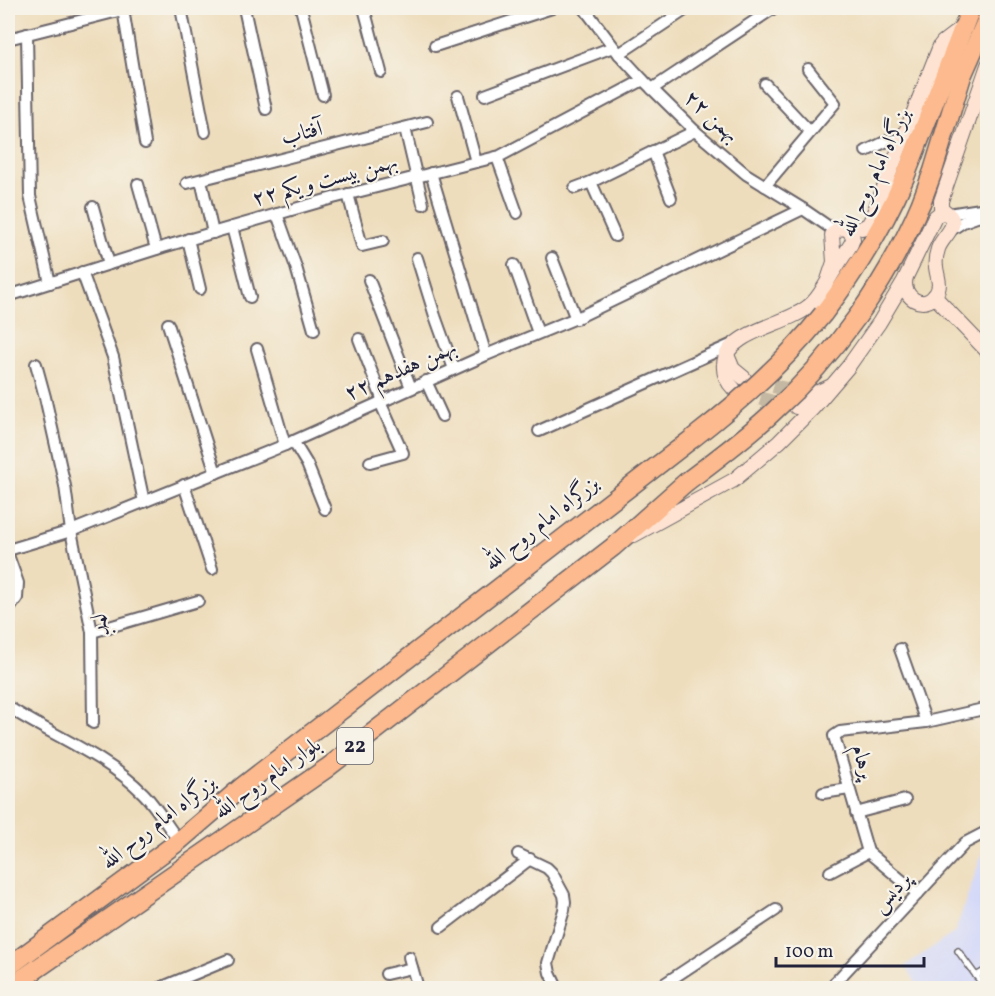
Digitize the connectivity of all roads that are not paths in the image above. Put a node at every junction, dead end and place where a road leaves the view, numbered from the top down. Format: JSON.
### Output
{"nodes":[{"id":1,"x":126,"y":8,"type":"edge"},
{"id":2,"x":181,"y":8,"type":"edge"},
{"id":3,"x":244,"y":8,"type":"edge"},
{"id":4,"x":301,"y":8,"type":"edge"},
{"id":5,"x":364,"y":8,"type":"edge"},
{"id":6,"x":552,"y":8,"type":"edge"},
{"id":7,"x":584,"y":8,"type":"edge"},
{"id":8,"x":688,"y":8,"type":"edge"},
{"id":9,"x":774,"y":8,"type":"edge"},
{"id":10,"x":971,"y":8,"type":"edge"},
{"id":11,"x":987,"y":17,"type":"edge"},
{"id":12,"x":964,"y":26,"type":"junction"},
{"id":13,"x":27,"y":34,"type":"junction"},
{"id":14,"x":8,"y":39,"type":"edge"},
{"id":15,"x":435,"y":46,"type":"dead end"},
{"id":16,"x":616,"y":50,"type":"junction"},
{"id":17,"x":987,"y":65,"type":"edge"},
{"id":18,"x":808,"y":69,"type":"dead end"},
{"id":19,"x":381,"y":72,"type":"dead end"},
{"id":20,"x":643,"y":80,"type":"junction"},
{"id":21,"x":765,"y":84,"type":"dead end"},
{"id":22,"x":652,"y":89,"type":"junction"},
{"id":23,"x":323,"y":95,"type":"dead end"},
{"id":24,"x":485,"y":95,"type":"dead end"},
{"id":25,"x":458,"y":96,"type":"dead end"},
{"id":26,"x":981,"y":102,"type":"edge"},
{"id":27,"x":266,"y":109,"type":"dead end"},
{"id":28,"x":427,"y":122,"type":"dead end"},
{"id":29,"x":405,"y":128,"type":"junction"},
{"id":30,"x":695,"y":131,"type":"junction"},
{"id":31,"x":205,"y":132,"type":"dead end"},
{"id":32,"x":810,"y":132,"type":"junction"},
{"id":33,"x":903,"y":139,"type":"junction"},
{"id":34,"x":145,"y":143,"type":"dead end"},
{"id":35,"x":653,"y":151,"type":"junction"},
{"id":36,"x":866,"y":151,"type":"dead end"},
{"id":37,"x":497,"y":157,"type":"junction"},
{"id":38,"x":476,"y":162,"type":"junction"},
{"id":39,"x":431,"y":173,"type":"junction"},
{"id":40,"x":416,"y":177,"type":"junction"},
{"id":41,"x":201,"y":180,"type":"junction"},
{"id":42,"x":591,"y":182,"type":"junction"},
{"id":43,"x":187,"y":183,"type":"dead end"},
{"id":44,"x":138,"y":184,"type":"dead end"},
{"id":45,"x":765,"y":186,"type":"junction"},
{"id":46,"x":575,"y":188,"type":"dead end"},
{"id":47,"x":348,"y":194,"type":"junction"},
{"id":48,"x":671,"y":198,"type":"dead end"},
{"id":49,"x":423,"y":204,"type":"dead end"},
{"id":50,"x":93,"y":207,"type":"dead end"},
{"id":51,"x":891,"y":208,"type":"junction"},
{"id":52,"x":987,"y":208,"type":"edge"},
{"id":53,"x":803,"y":209,"type":"junction"},
{"id":54,"x":945,"y":209,"type":"junction"},
{"id":55,"x":517,"y":213,"type":"dead end"},
{"id":56,"x":987,"y":213,"type":"edge"},
{"id":57,"x":278,"y":214,"type":"junction"},
{"id":58,"x":232,"y":227,"type":"junction"},
{"id":59,"x":862,"y":228,"type":"junction"},
{"id":60,"x":840,"y":229,"type":"junction"},
{"id":61,"x":951,"y":230,"type":"junction"},
{"id":62,"x":213,"y":232,"type":"junction"},
{"id":63,"x":615,"y":236,"type":"dead end"},
{"id":64,"x":188,"y":240,"type":"junction"},
{"id":65,"x":383,"y":241,"type":"dead end"},
{"id":66,"x":156,"y":249,"type":"junction"},
{"id":67,"x":417,"y":258,"type":"dead end"},
{"id":68,"x":552,"y":258,"type":"dead end"},
{"id":69,"x":109,"y":264,"type":"junction"},
{"id":70,"x":514,"y":265,"type":"dead end"},
{"id":71,"x":82,"y":272,"type":"junction"},
{"id":72,"x":906,"y":277,"type":"junction"},
{"id":73,"x":369,"y":280,"type":"dead end"},
{"id":74,"x":828,"y":280,"type":"junction"},
{"id":75,"x":50,"y":283,"type":"junction"},
{"id":76,"x":200,"y":289,"type":"dead end"},
{"id":77,"x":8,"y":296,"type":"edge"},
{"id":78,"x":250,"y":297,"type":"dead end"},
{"id":79,"x":928,"y":299,"type":"junction"},
{"id":80,"x":576,"y":318,"type":"junction"},
{"id":81,"x":881,"y":319,"type":"junction"},
{"id":82,"x":168,"y":324,"type":"dead end"},
{"id":83,"x":314,"y":330,"type":"dead end"},
{"id":84,"x":538,"y":333,"type":"junction"},
{"id":85,"x":359,"y":339,"type":"dead end"},
{"id":86,"x":740,"y":340,"type":"junction"},
{"id":87,"x":257,"y":350,"type":"dead end"},
{"id":88,"x":987,"y":352,"type":"edge"},
{"id":89,"x":727,"y":353,"type":"junction"},
{"id":90,"x":486,"y":355,"type":"junction"},
{"id":91,"x":36,"y":364,"type":"dead end"},
{"id":92,"x":454,"y":369,"type":"junction"},
{"id":93,"x":744,"y":378,"type":"tunnel mouth"},
{"id":94,"x":426,"y":381,"type":"junction"},
{"id":95,"x":836,"y":382,"type":"junction"},
{"id":96,"x":411,"y":388,"type":"junction"},
{"id":97,"x":734,"y":389,"type":"dead end"},
{"id":98,"x":807,"y":393,"type":"tunnel mouth"},
{"id":99,"x":824,"y":396,"type":"junction"},
{"id":100,"x":382,"y":401,"type":"junction"},
{"id":101,"x":796,"y":407,"type":"tunnel mouth"},
{"id":102,"x":441,"y":416,"type":"dead end"},
{"id":103,"x":539,"y":431,"type":"dead end"},
{"id":104,"x":289,"y":443,"type":"junction"},
{"id":105,"x":370,"y":462,"type":"dead end"},
{"id":106,"x":216,"y":473,"type":"junction"},
{"id":107,"x":184,"y":485,"type":"junction"},
{"id":108,"x":144,"y":502,"type":"junction"},
{"id":109,"x":325,"y":509,"type":"dead end"},
{"id":110,"x":71,"y":531,"type":"junction"},
{"id":111,"x":613,"y":547,"type":"junction"},
{"id":112,"x":8,"y":550,"type":"edge"},
{"id":113,"x":8,"y":555,"type":"edge"},
{"id":114,"x":212,"y":569,"type":"dead end"},
{"id":115,"x":198,"y":601,"type":"dead end"},
{"id":116,"x":8,"y":610,"type":"edge"},
{"id":117,"x":92,"y":632,"type":"junction"},
{"id":118,"x":900,"y":649,"type":"dead end"},
{"id":119,"x":8,"y":707,"type":"edge"},
{"id":120,"x":987,"y":708,"type":"edge"},
{"id":121,"x":926,"y":722,"type":"junction"},
{"id":122,"x":93,"y":723,"type":"dead end"},
{"id":123,"x":849,"y":789,"type":"junction"},
{"id":124,"x":823,"y":793,"type":"dead end"},
{"id":125,"x":905,"y":800,"type":"dead end"},
{"id":126,"x":856,"y":813,"type":"junction"},
{"id":127,"x":987,"y":831,"type":"edge"},
{"id":128,"x":179,"y":842,"type":"junction"},
{"id":129,"x":868,"y":852,"type":"junction"},
{"id":130,"x":518,"y":854,"type":"dead end"},
{"id":131,"x":530,"y":859,"type":"junction"},
{"id":132,"x":830,"y":872,"type":"dead end"},
{"id":133,"x":918,"y":894,"type":"junction"},
{"id":134,"x":776,"y":910,"type":"dead end"},
{"id":135,"x":441,"y":927,"type":"dead end"},
{"id":136,"x":958,"y":951,"type":"dead end"},
{"id":137,"x":228,"y":960,"type":"dead end"},
{"id":138,"x":8,"y":967,"type":"edge"},
{"id":139,"x":987,"y":969,"type":"edge"},
{"id":140,"x":386,"y":974,"type":"dead end"},
{"id":141,"x":976,"y":976,"type":"junction"},
{"id":142,"x":167,"y":987,"type":"edge"},
{"id":143,"x":9,"y":988,"type":"edge"},
{"id":144,"x":418,"y":988,"type":"edge"},
{"id":145,"x":557,"y":988,"type":"edge"},
{"id":146,"x":658,"y":988,"type":"edge"},
{"id":147,"x":831,"y":988,"type":"edge"},
{"id":148,"x":985,"y":988,"type":"edge"}],
"edges":[{"from":1,"to":13,"type":"street"},
{"from":1,"to":34,"type":"street"},
{"from":2,"to":31,"type":"street"},
{"from":3,"to":27,"type":"street"},
{"from":4,"to":23,"type":"street"},
{"from":5,"to":19,"type":"street"},
{"from":6,"to":15,"type":"street"},
{"from":7,"to":16,"type":"street","name":"۲۲ بهمن"},
{"from":8,"to":16,"type":"street"},
{"from":9,"to":22,"type":"street"},
{"from":10,"to":12,"type":"highway","name":"بزرگراه امام روح الله"},
{"from":11,"to":111,"type":"highway","name":"بلوار امام روح الله","number":"22","bridge":true},
{"from":12,"to":33,"type":"main road"},
{"from":12,"to":51,"type":"highway","name":"بزرگراه امام روح الله"},
{"from":13,"to":14,"type":"street"},
{"from":13,"to":75,"type":"street"},
{"from":16,"to":20,"type":"street","name":"۲۲ بهمن"},
{"from":16,"to":24,"type":"street"},
{"from":17,"to":26,"type":"main road"},
{"from":18,"to":32,"type":"street"},
{"from":20,"to":22,"type":"street","name":"۲۲ بهمن"},
{"from":20,"to":37,"type":"street","name":"۲۲ بهمن بیست و یکم"},
{"from":21,"to":32,"type":"street"},
{"from":22,"to":30,"type":"street","name":"۲۲ بهمن"},
{"from":25,"to":38,"type":"street"},
{"from":26,"to":54,"type":"main road"},
{"from":28,"to":29,"type":"street","name":"آفتاب"},
{"from":29,"to":40,"type":"street"},
{"from":29,"to":41,"type":"street","name":"آفتاب"},
{"from":30,"to":35,"type":"street"},
{"from":30,"to":45,"type":"street","name":"۲۲ بهمن"},
{"from":32,"to":45,"type":"street"},
{"from":33,"to":36,"type":"street"},
{"from":33,"to":59,"type":"main road"},
{"from":35,"to":42,"type":"street"},
{"from":35,"to":48,"type":"street"},
{"from":37,"to":38,"type":"street","name":"۲۲ بهمن بیست و یکم"},
{"from":37,"to":55,"type":"street"},
{"from":38,"to":39,"type":"street","name":"۲۲ بهمن بیست و یکم"},
{"from":39,"to":40,"type":"street","name":"۲۲ بهمن بیست و یکم"},
{"from":39,"to":90,"type":"street"},
{"from":40,"to":47,"type":"street","name":"۲۲ بهمن بیست و یکم"},
{"from":40,"to":49,"type":"street"},
{"from":41,"to":43,"type":"street","name":"آفتاب"},
{"from":41,"to":62,"type":"street"},
{"from":42,"to":46,"type":"street"},
{"from":42,"to":63,"type":"street"},
{"from":44,"to":66,"type":"street"},
{"from":45,"to":53,"type":"street","name":"۲۲ بهمن"},
{"from":47,"to":57,"type":"street","name":"۲۲ بهمن بیست و یکم"},
{"from":47,"to":65,"type":"street"},
{"from":50,"to":69,"type":"street"},
{"from":51,"to":59,"type":"main road"},
{"from":51,"to":128,"type":"highway","name":"بزرگراه امام روح الله","bridge":true},
{"from":52,"to":54,"type":"street"},
{"from":53,"to":60,"type":"street","name":"۲۲ بهمن"},
{"from":53,"to":80,"type":"street","name":"۲۲ بهمن هفدهم"},
{"from":54,"to":61,"type":"main road"},
{"from":54,"to":72,"type":"main road"},
{"from":56,"to":61,"type":"street"},
{"from":57,"to":58,"type":"street","name":"۲۲ بهمن بیست و یکم"},
{"from":57,"to":83,"type":"street"},
{"from":58,"to":62,"type":"street","name":"۲۲ بهمن بیست و یکم"},
{"from":58,"to":78,"type":"street"},
{"from":59,"to":60,"type":"main road"},
{"from":60,"to":74,"type":"main road"},
{"from":60,"to":74,"type":"main road"},
{"from":61,"to":79,"type":"main road"},
{"from":62,"to":64,"type":"street","name":"۲۲ بهمن بیست و یکم"},
{"from":64,"to":66,"type":"street","name":"۲۲ بهمن بیست و یکم"},
{"from":64,"to":76,"type":"street"},
{"from":66,"to":69,"type":"street","name":"۲۲ بهمن بیست و یکم"},
{"from":67,"to":92,"type":"street"},
{"from":68,"to":80,"type":"street"},
{"from":69,"to":71,"type":"street","name":"۲۲ بهمن بیست و یکم"},
{"from":70,"to":84,"type":"street"},
{"from":71,"to":75,"type":"street","name":"۲۲ بهمن بیست و یکم"},
{"from":71,"to":108,"type":"street"},
{"from":72,"to":79,"type":"main road"},
{"from":72,"to":81,"type":"main road"},
{"from":73,"to":96,"type":"street"},
{"from":74,"to":86,"type":"main road"},
{"from":75,"to":77,"type":"street","name":"۲۲ بهمن بیست و یکم"},
{"from":79,"to":81,"type":"main road"},
{"from":79,"to":88,"type":"main road"},
{"from":80,"to":84,"type":"street","name":"۲۲ بهمن هفدهم"},
{"from":81,"to":95,"type":"main road"},
{"from":82,"to":106,"type":"street"},
{"from":84,"to":90,"type":"street","name":"۲۲ بهمن هفدهم"},
{"from":85,"to":100,"type":"street"},
{"from":86,"to":89,"type":"main road"},
{"from":86,"to":103,"type":"street"},
{"from":87,"to":104,"type":"street"},
{"from":89,"to":93,"type":"main road"},
{"from":89,"to":97,"type":"main road"},
{"from":90,"to":92,"type":"street","name":"۲۲ بهمن هفدهم"},
{"from":91,"to":110,"type":"street","name":"نهم"},
{"from":92,"to":94,"type":"street","name":"۲۲ بهمن هفدهم"},
{"from":94,"to":96,"type":"street","name":"۲۲ بهمن هفدهم"},
{"from":94,"to":102,"type":"street"},
{"from":95,"to":98,"type":"main road"},
{"from":95,"to":99,"type":"main road"},
{"from":96,"to":100,"type":"street","name":"۲۲ بهمن هفدهم"},
{"from":99,"to":101,"type":"main road"},
{"from":99,"to":111,"type":"main road"},
{"from":100,"to":104,"type":"street","name":"۲۲ بهمن هفدهم"},
{"from":100,"to":105,"type":"street"},
{"from":104,"to":106,"type":"street","name":"۲۲ بهمن هفدهم"},
{"from":104,"to":109,"type":"street"},
{"from":106,"to":107,"type":"street","name":"۲۲ بهمن هفدهم"},
{"from":107,"to":108,"type":"street","name":"۲۲ بهمن هفدهم"},
{"from":107,"to":114,"type":"street"},
{"from":108,"to":110,"type":"street","name":"۲۲ بهمن هفدهم"},
{"from":110,"to":112,"type":"street","name":"۲۲ بهمن هفدهم"},
{"from":110,"to":117,"type":"street","name":"نهم"},
{"from":111,"to":143,"type":"highway","name":"بلوار امام روح الله","number":"22"},
{"from":113,"to":116,"type":"street"},
{"from":115,"to":117,"type":"street"},
{"from":117,"to":122,"type":"street","name":"نهم"},
{"from":118,"to":121,"type":"street"},
{"from":119,"to":128,"type":"street"},
{"from":120,"to":121,"type":"street","name":"پرهام"},
{"from":121,"to":123,"type":"street","name":"پرهام"},
{"from":123,"to":124,"type":"street"},
{"from":123,"to":126,"type":"street","name":"پرهام"},
{"from":125,"to":126,"type":"street"},
{"from":126,"to":129,"type":"street","name":"پرهام"},
{"from":127,"to":133,"type":"street","name":"پردیس"},
{"from":128,"to":138,"type":"highway","name":"بزرگراه امام روح الله"},
{"from":129,"to":132,"type":"street"},
{"from":129,"to":133,"type":"street"},
{"from":130,"to":131,"type":"street"},
{"from":131,"to":135,"type":"street"},
{"from":131,"to":145,"type":"street"},
{"from":133,"to":147,"type":"street","name":"پردیس"},
{"from":134,"to":146,"type":"street"},
{"from":136,"to":141,"type":"lane"},
{"from":137,"to":142,"type":"street"},
{"from":139,"to":141,"type":"lane"},
{"from":140,"to":144,"type":"street"},
{"from":141,"to":148,"type":"lane"}]}
